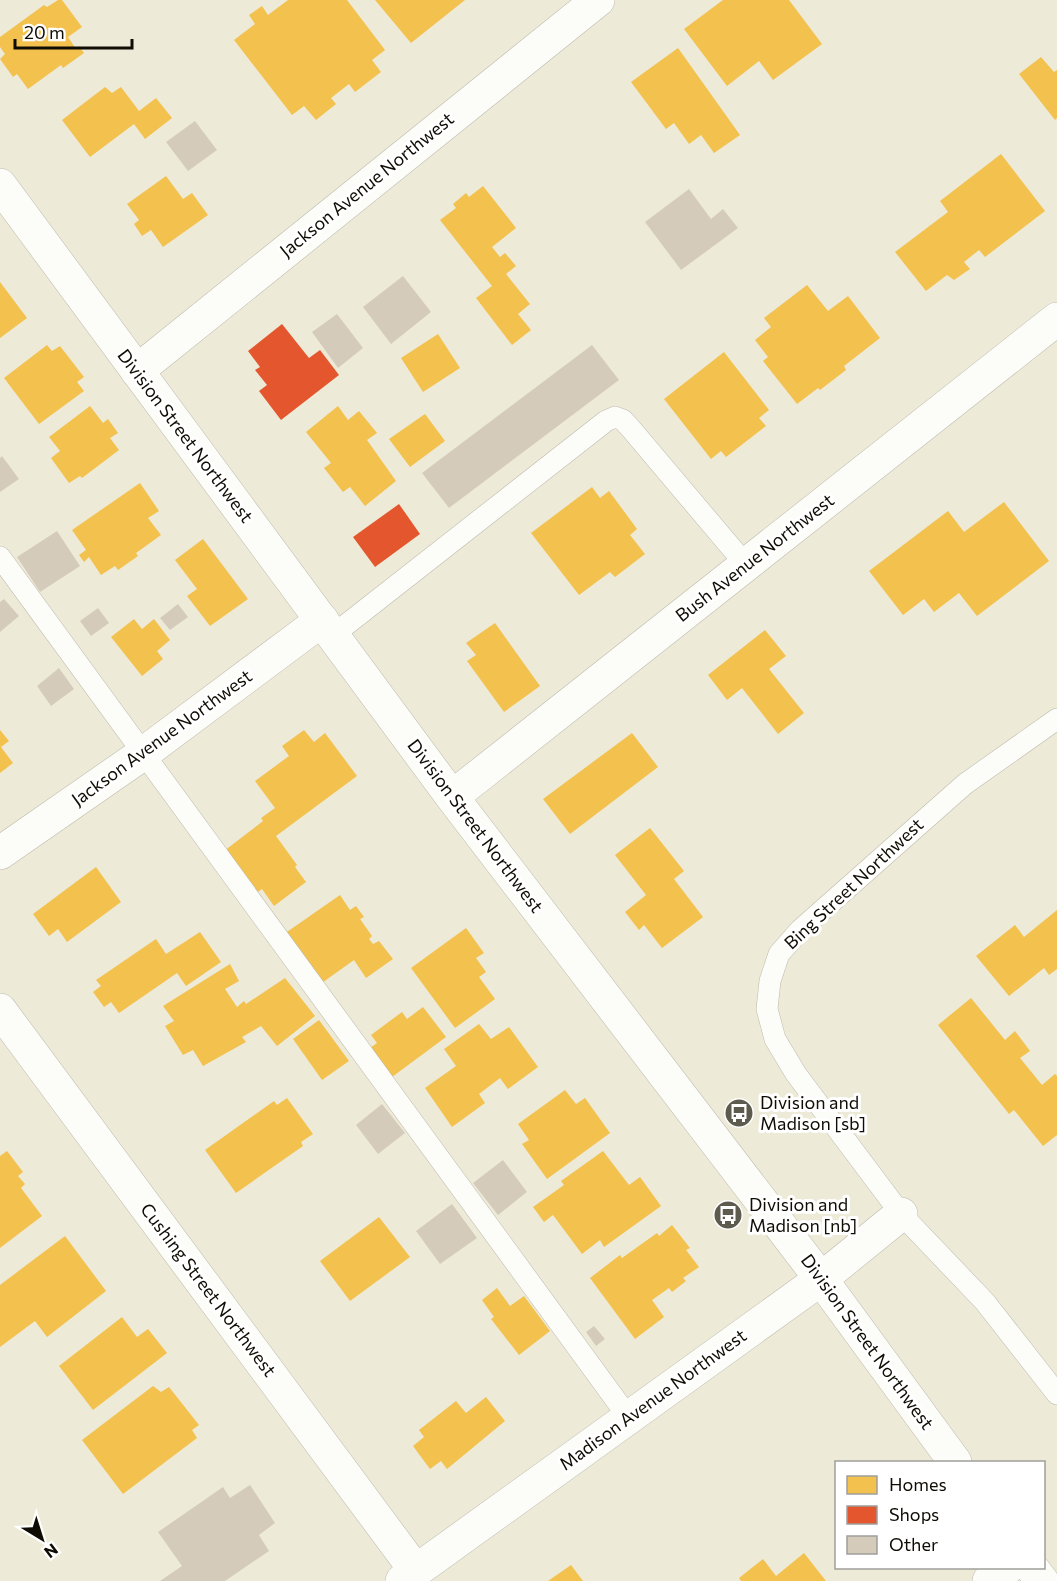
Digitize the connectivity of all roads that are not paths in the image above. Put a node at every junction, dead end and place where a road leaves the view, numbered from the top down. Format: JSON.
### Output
{"nodes":[{"id":1,"x":598,"y":0,"type":"edge"},
{"id":2,"x":0,"y":185,"type":"edge"},
{"id":3,"x":1057,"y":319,"type":"edge"},
{"id":4,"x":137,"y":371,"type":"junction"},
{"id":5,"x":0,"y":557,"type":"edge"},
{"id":6,"x":746,"y":565,"type":"junction"},
{"id":7,"x":328,"y":628,"type":"junction"},
{"id":8,"x":1057,"y":719,"type":"edge"},
{"id":9,"x":144,"y":753,"type":"junction"},
{"id":10,"x":452,"y":797,"type":"junction"},
{"id":11,"x":0,"y":853,"type":"edge"},
{"id":12,"x":0,"y":1010,"type":"edge"},
{"id":13,"x":901,"y":1214,"type":"junction"},
{"id":14,"x":822,"y":1279,"type":"junction"},
{"id":15,"x":1057,"y":1394,"type":"edge"},
{"id":16,"x":629,"y":1418,"type":"junction"},
{"id":17,"x":954,"y":1461,"type":"edge"},
{"id":18,"x":1006,"y":1569,"type":"edge"},
{"id":19,"x":1033,"y":1569,"type":"edge"},
{"id":20,"x":409,"y":1576,"type":"edge"},
{"id":21,"x":989,"y":1581,"type":"edge"},
{"id":22,"x":1042,"y":1581,"type":"edge"}],
"edges":[{"from":1,"to":4,"type":"street","name":"Jackson Avenue Northwest"},
{"from":2,"to":4,"type":"street","name":"Division Street Northwest"},
{"from":3,"to":6,"type":"street","name":"Bush Avenue Northwest"},
{"from":4,"to":7,"type":"street","name":"Division Street Northwest"},
{"from":5,"to":9,"type":"lane"},
{"from":6,"to":7,"type":"lane"},
{"from":6,"to":10,"type":"street","name":"Bush Avenue Northwest"},
{"from":7,"to":9,"type":"street","name":"Jackson Avenue Northwest"},
{"from":7,"to":10,"type":"street","name":"Division Street Northwest"},
{"from":8,"to":13,"type":"lane","name":"Bing Street Northwest"},
{"from":9,"to":11,"type":"street","name":"Jackson Avenue Northwest"},
{"from":9,"to":16,"type":"lane"},
{"from":10,"to":14,"type":"street","name":"Division Street Northwest"},
{"from":12,"to":20,"type":"street","name":"Cushing Street Northwest"},
{"from":13,"to":14,"type":"street","name":"Madison Avenue Northwest"},
{"from":13,"to":15,"type":"lane"},
{"from":14,"to":16,"type":"street","name":"Madison Avenue Northwest"},
{"from":14,"to":17,"type":"street","name":"Division Street Northwest"},
{"from":16,"to":20,"type":"street","name":"Madison Avenue Northwest"},
{"from":18,"to":21,"type":"street"},
{"from":19,"to":22,"type":"street"}]}
